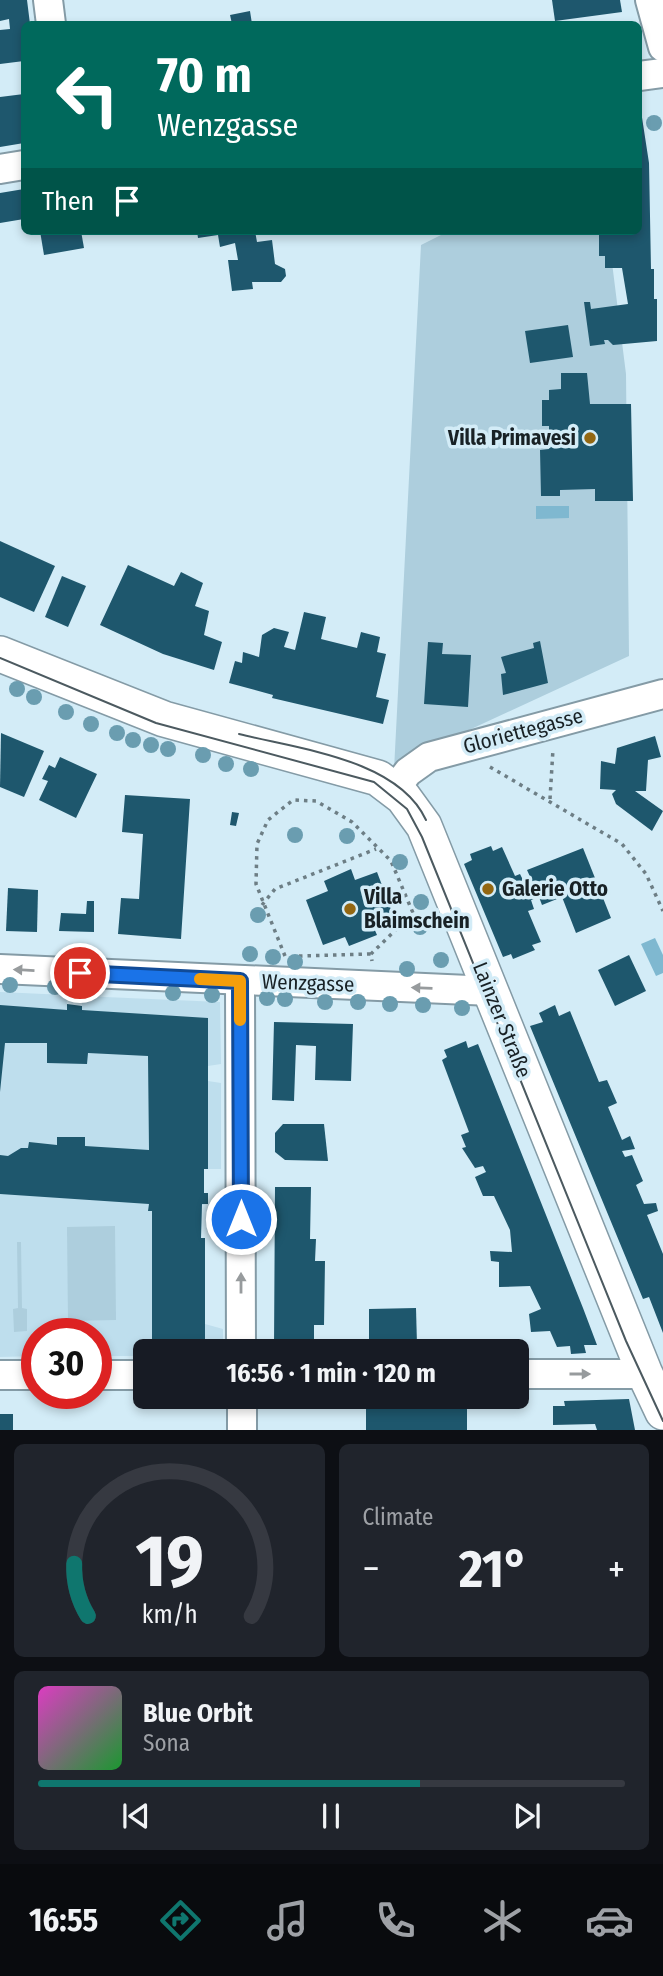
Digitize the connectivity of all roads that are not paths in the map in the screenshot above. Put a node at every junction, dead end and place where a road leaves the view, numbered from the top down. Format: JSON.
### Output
{"nodes":[{"id":1,"x":48,"y":0,"type":"edge"},
{"id":2,"x":650,"y":0,"type":"edge"},
{"id":3,"x":51,"y":21,"type":"edge"},
{"id":4,"x":663,"y":47,"type":"edge"},
{"id":5,"x":663,"y":73,"type":"edge"},
{"id":6,"x":642,"y":76,"type":"edge"},
{"id":7,"x":21,"y":166,"type":"edge"},
{"id":8,"x":0,"y":169,"type":"edge"},
{"id":9,"x":0,"y":654,"type":"edge"},
{"id":10,"x":663,"y":694,"type":"edge"},
{"id":11,"x":395,"y":789,"type":"junction"},
{"id":12,"x":0,"y":969,"type":"edge"},
{"id":13,"x":240,"y":981,"type":"junction"},
{"id":14,"x":491,"y":991,"type":"junction"},
{"id":15,"x":242,"y":1339,"type":"edge"},
{"id":16,"x":529,"y":1374,"type":"edge"},
{"id":17,"x":645,"y":1374,"type":"junction"},
{"id":18,"x":0,"y":1375,"type":"edge"},
{"id":19,"x":21,"y":1375,"type":"edge"},
{"id":20,"x":112,"y":1375,"type":"edge"},
{"id":21,"x":133,"y":1375,"type":"edge"},
{"id":22,"x":242,"y":1409,"type":"edge"},
{"id":23,"x":663,"y":1412,"type":"edge"},
{"id":24,"x":242,"y":1430,"type":"edge"}],
"edges":[{"from":1,"to":3,"type":"street"},
{"from":2,"to":4,"type":"street"},
{"from":5,"to":6,"type":"street"},
{"from":7,"to":8,"type":"street"},
{"from":9,"to":11,"type":"main road","name":"Lainzer Straße"},
{"from":10,"to":11,"type":"street","name":"Gloriettegasse"},
{"from":11,"to":14,"type":"main road","name":"Lainzer Straße"},
{"from":13,"to":12,"type":"street","name":"Wenzgasse","one_way":true},
{"from":14,"to":13,"type":"street","name":"Wenzgasse","one_way":true},
{"from":15,"to":13,"type":"street","one_way":true},
{"from":14,"to":17,"type":"main road","name":"Lainzer Straße"},
{"from":16,"to":17,"type":"street","one_way":true},
{"from":17,"to":23,"type":"main road","name":"Lainzer Straße"},
{"from":18,"to":19,"type":"street"},
{"from":20,"to":21,"type":"street"},
{"from":22,"to":24,"type":"street"}]}
